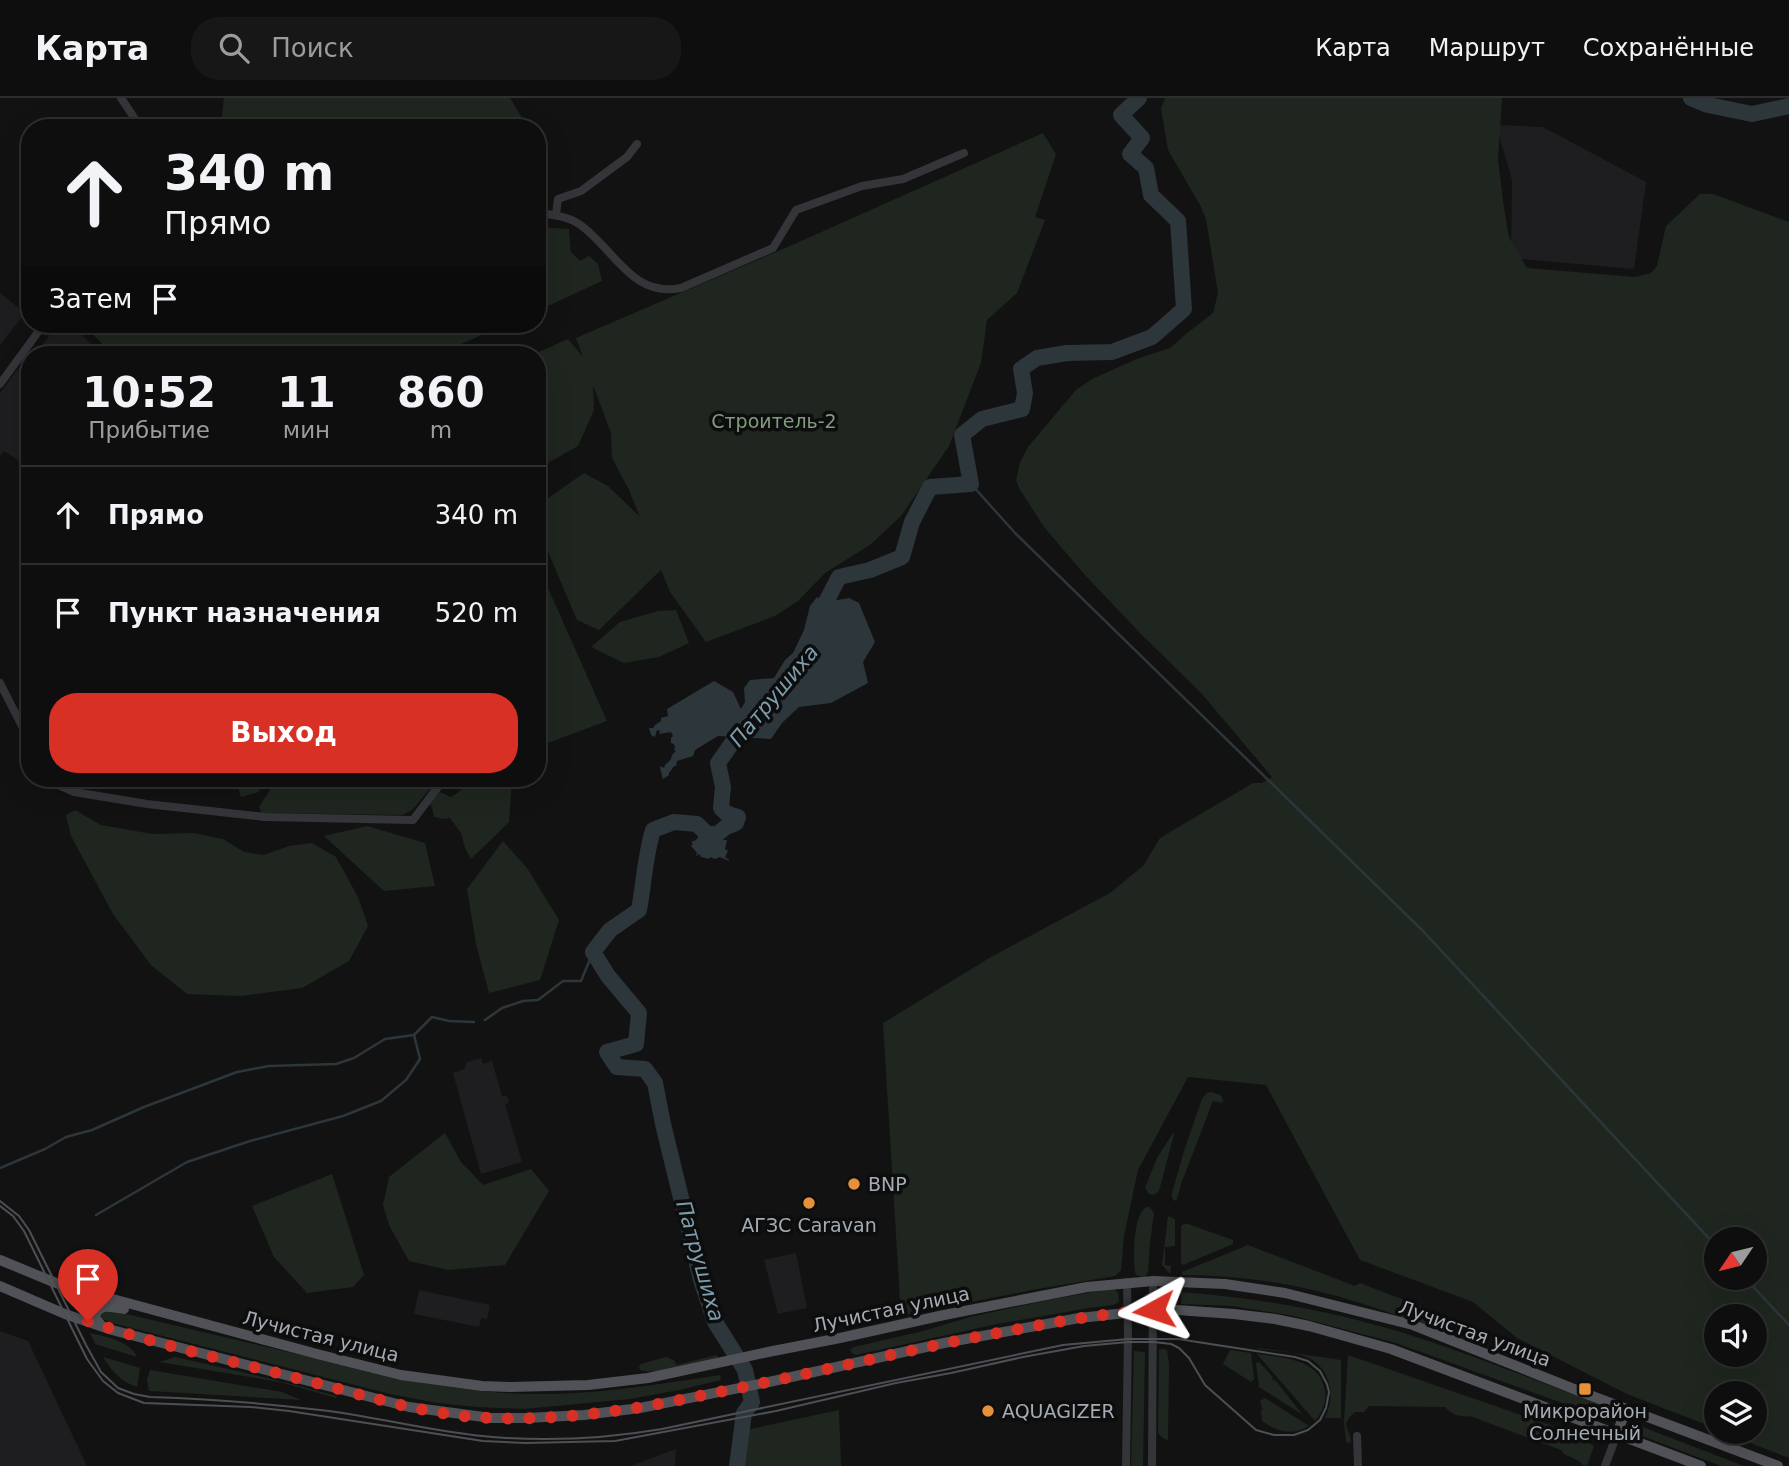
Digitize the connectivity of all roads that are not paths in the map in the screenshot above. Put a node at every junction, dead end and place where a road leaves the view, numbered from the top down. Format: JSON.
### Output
{"nodes":[{"id":1,"x":121,"y":98,"type":"edge"},
{"id":2,"x":135,"y":119,"type":"edge"},
{"id":3,"x":636,"y":144,"type":"dead end"},
{"id":4,"x":964,"y":152,"type":"dead end"},
{"id":5,"x":546,"y":213,"type":"edge"},
{"id":6,"x":556,"y":214,"type":"junction"},
{"id":7,"x":21,"y":355,"type":"edge"},
{"id":8,"x":0,"y":384,"type":"edge"},
{"id":9,"x":0,"y":682,"type":"edge"},
{"id":10,"x":21,"y":723,"type":"edge"},
{"id":11,"x":63,"y":787,"type":"edge"},
{"id":12,"x":438,"y":787,"type":"edge"},
{"id":13,"x":0,"y":1260,"type":"edge"},
{"id":14,"x":1153,"y":1281,"type":"junction"},
{"id":15,"x":1127,"y":1282,"type":"junction"},
{"id":16,"x":0,"y":1286,"type":"edge"},
{"id":17,"x":1154,"y":1310,"type":"junction"},
{"id":18,"x":1127,"y":1312,"type":"junction"},
{"id":19,"x":169,"y":1315,"type":"junction"},
{"id":20,"x":104,"y":1327,"type":"junction"},
{"id":21,"x":1626,"y":1409,"type":"junction"},
{"id":22,"x":1617,"y":1434,"type":"junction"},
{"id":23,"x":1357,"y":1436,"type":"dead end"},
{"id":24,"x":1126,"y":1466,"type":"edge"},
{"id":25,"x":1152,"y":1466,"type":"edge"},
{"id":26,"x":1358,"y":1466,"type":"edge"},
{"id":27,"x":1605,"y":1466,"type":"edge"},
{"id":28,"x":1701,"y":1466,"type":"edge"},
{"id":29,"x":1777,"y":1466,"type":"edge"}],
"edges":[{"from":1,"to":2,"type":"street"},
{"from":3,"to":6,"type":"street"},
{"from":4,"to":6,"type":"street"},
{"from":5,"to":6,"type":"street"},
{"from":7,"to":8,"type":"street"},
{"from":9,"to":10,"type":"street"},
{"from":11,"to":12,"type":"street"},
{"from":13,"to":19,"type":"main road","name":"Лучистая улица"},
{"from":14,"to":15,"type":"main road","name":"Лучистая улица"},
{"from":14,"to":17,"type":"street"},
{"from":14,"to":21,"type":"main road","name":"Лучистая улица"},
{"from":15,"to":18,"type":"street"},
{"from":15,"to":19,"type":"main road","name":"Лучистая улица"},
{"from":16,"to":20,"type":"main road"},
{"from":17,"to":18,"type":"main road"},
{"from":17,"to":22,"type":"main road"},
{"from":17,"to":25,"type":"street"},
{"from":18,"to":20,"type":"main road"},
{"from":18,"to":24,"type":"street"},
{"from":19,"to":20,"type":"main road"},
{"from":21,"to":22,"type":"main road"},
{"from":21,"to":29,"type":"main road","name":"Лучистая улица"},
{"from":22,"to":27,"type":"street"},
{"from":22,"to":28,"type":"main road"},
{"from":23,"to":26,"type":"street"}]}
